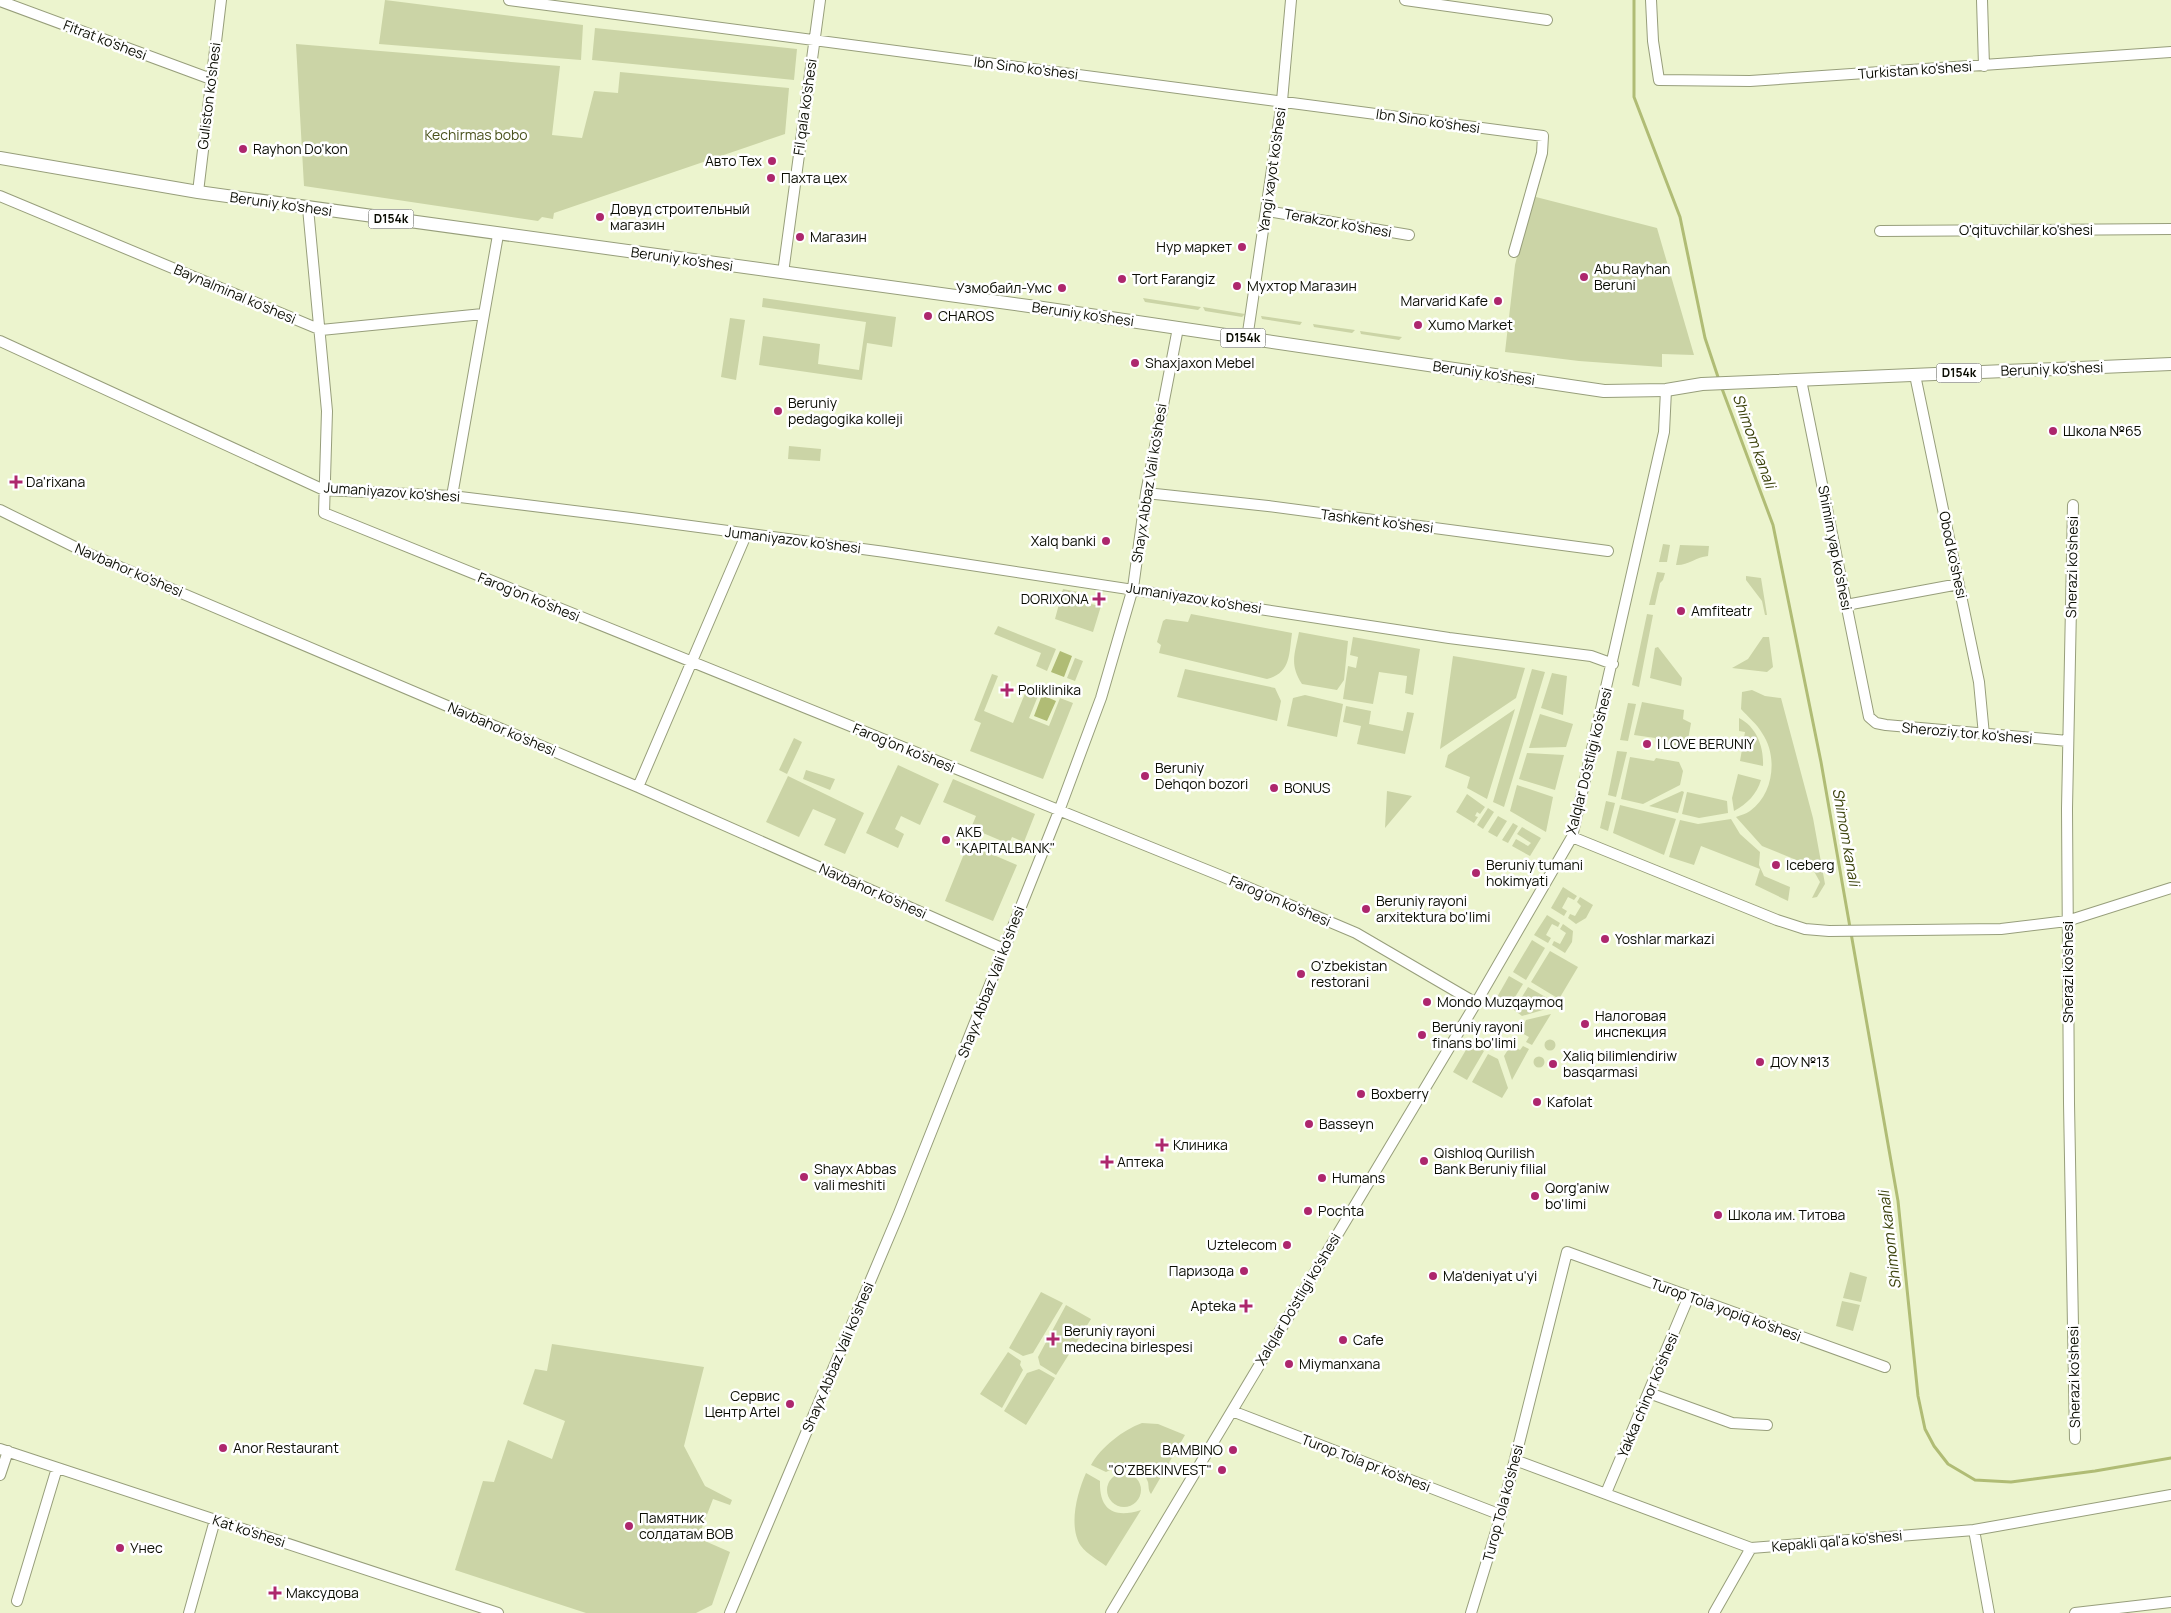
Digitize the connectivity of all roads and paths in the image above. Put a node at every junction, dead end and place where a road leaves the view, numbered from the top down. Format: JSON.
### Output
{"nodes":[{"id":1,"x":0,"y":0,"type":"edge"},
{"id":2,"x":220,"y":0,"type":"edge"},
{"id":3,"x":509,"y":0,"type":"edge"},
{"id":4,"x":820,"y":0,"type":"edge"},
{"id":5,"x":1291,"y":0,"type":"edge"},
{"id":6,"x":1405,"y":0,"type":"edge"},
{"id":7,"x":1651,"y":0,"type":"edge"},
{"id":8,"x":1982,"y":0,"type":"edge"},
{"id":9,"x":20,"y":4,"type":"edge"},
{"id":10,"x":1547,"y":20,"type":"dead end"},
{"id":11,"x":814,"y":40,"type":"junction"},
{"id":12,"x":2171,"y":52,"type":"edge"},
{"id":13,"x":1984,"y":66,"type":"junction"},
{"id":14,"x":211,"y":79,"type":"junction"},
{"id":15,"x":1282,"y":101,"type":"junction"},
{"id":16,"x":0,"y":158,"type":"edge"},
{"id":17,"x":198,"y":192,"type":"junction"},
{"id":18,"x":0,"y":196,"type":"edge"},
{"id":19,"x":308,"y":208,"type":"junction"},
{"id":20,"x":1267,"y":211,"type":"junction"},
{"id":21,"x":2171,"y":229,"type":"edge"},
{"id":22,"x":1880,"y":231,"type":"dead end"},
{"id":23,"x":498,"y":234,"type":"junction"},
{"id":24,"x":1409,"y":235,"type":"dead end"},
{"id":25,"x":1514,"y":252,"type":"dead end"},
{"id":26,"x":783,"y":273,"type":"junction"},
{"id":27,"x":483,"y":314,"type":"junction"},
{"id":28,"x":1178,"y":328,"type":"junction"},
{"id":29,"x":321,"y":330,"type":"junction"},
{"id":30,"x":1247,"y":339,"type":"junction"},
{"id":31,"x":0,"y":341,"type":"edge"},
{"id":32,"x":2171,"y":364,"type":"edge"},
{"id":33,"x":1915,"y":375,"type":"junction"},
{"id":34,"x":1801,"y":380,"type":"junction"},
{"id":35,"x":1666,"y":390,"type":"junction"},
{"id":36,"x":324,"y":490,"type":"junction"},
{"id":37,"x":1146,"y":493,"type":"junction"},
{"id":38,"x":452,"y":496,"type":"junction"},
{"id":39,"x":2073,"y":505,"type":"dead end"},
{"id":40,"x":0,"y":510,"type":"edge"},
{"id":41,"x":746,"y":535,"type":"junction"},
{"id":42,"x":1608,"y":552,"type":"dead end"},
{"id":43,"x":1959,"y":584,"type":"junction"},
{"id":44,"x":1133,"y":588,"type":"junction"},
{"id":45,"x":1846,"y":605,"type":"junction"},
{"id":46,"x":692,"y":662,"type":"junction"},
{"id":47,"x":1613,"y":664,"type":"junction"},
{"id":48,"x":1869,"y":717,"type":"joint"},
{"id":49,"x":1984,"y":736,"type":"junction"},
{"id":50,"x":2068,"y":741,"type":"junction"},
{"id":51,"x":638,"y":787,"type":"junction"},
{"id":52,"x":1059,"y":811,"type":"junction"},
{"id":53,"x":1572,"y":837,"type":"junction"},
{"id":54,"x":2171,"y":888,"type":"edge"},
{"id":55,"x":2067,"y":921,"type":"junction"},
{"id":56,"x":1004,"y":949,"type":"junction"},
{"id":57,"x":1476,"y":1003,"type":"junction"},
{"id":58,"x":1567,"y":1252,"type":"joint"},
{"id":59,"x":1689,"y":1296,"type":"junction"},
{"id":60,"x":1885,"y":1367,"type":"dead end"},
{"id":61,"x":1649,"y":1393,"type":"junction"},
{"id":62,"x":1232,"y":1410,"type":"junction"},
{"id":63,"x":1767,"y":1425,"type":"dead end"},
{"id":64,"x":2076,"y":1439,"type":"dead end"},
{"id":65,"x":4,"y":1450,"type":"edge"},
{"id":66,"x":1515,"y":1460,"type":"junction"},
{"id":67,"x":57,"y":1468,"type":"junction"},
{"id":68,"x":0,"y":1475,"type":"edge"},
{"id":69,"x":1606,"y":1493,"type":"junction"},
{"id":70,"x":2171,"y":1495,"type":"edge"},
{"id":71,"x":1501,"y":1515,"type":"junction"},
{"id":72,"x":215,"y":1520,"type":"junction"},
{"id":73,"x":1974,"y":1530,"type":"junction"},
{"id":74,"x":1751,"y":1548,"type":"junction"},
{"id":75,"x":17,"y":1601,"type":"dead end"},
{"id":76,"x":2171,"y":1602,"type":"edge"},
{"id":77,"x":189,"y":1613,"type":"edge"},
{"id":78,"x":498,"y":1613,"type":"edge"},
{"id":79,"x":730,"y":1613,"type":"edge"},
{"id":80,"x":1111,"y":1613,"type":"edge"},
{"id":81,"x":1472,"y":1613,"type":"edge"},
{"id":82,"x":1714,"y":1613,"type":"edge"},
{"id":83,"x":1989,"y":1613,"type":"edge"},
{"id":84,"x":2075,"y":1613,"type":"edge"}],
"edges":[{"from":1,"to":9,"type":"street","name":"Fitrat ko'shesi"},
{"from":2,"to":14,"type":"street","name":"Guliston ko'shesi"},
{"from":3,"to":11,"type":"street","name":"Ibn Sino ko'shesi"},
{"from":4,"to":11,"type":"street","name":"Fil qala ko'shesi"},
{"from":5,"to":15,"type":"street","name":"Yangi xayot ko'shesi"},
{"from":6,"to":10,"type":"street"},
{"from":7,"to":13,"type":"street","name":"Turkistan ko'shesi"},
{"from":8,"to":13,"type":"street"},
{"from":9,"to":14,"type":"street","name":"Fitrat ko'shesi"},
{"from":11,"to":15,"type":"street","name":"Ibn Sino ko'shesi"},
{"from":11,"to":26,"type":"street","name":"Fil qala ko'shesi"},
{"from":12,"to":13,"type":"street","name":"Turkistan ko'shesi"},
{"from":14,"to":17,"type":"street","name":"Guliston ko'shesi"},
{"from":15,"to":20,"type":"street","name":"Yangi xayot ko'shesi"},
{"from":15,"to":25,"type":"street","name":"Ibn Sino ko'shesi"},
{"from":16,"to":17,"type":"main road","name":"Beruniy ko'shesi","number":"D154k"},
{"from":17,"to":19,"type":"main road","name":"Beruniy ko'shesi","number":"D154k"},
{"from":18,"to":29,"type":"street","name":"Baynalminal ko'shesi"},
{"from":19,"to":23,"type":"main road","name":"Beruniy ko'shesi","number":"D154k"},
{"from":19,"to":29,"type":"street"},
{"from":20,"to":24,"type":"street","name":"Terakzor ko'shesi"},
{"from":20,"to":30,"type":"street","name":"Yangi xayot ko'shesi"},
{"from":21,"to":22,"type":"street","name":"O'qituvchilar ko'shesi"},
{"from":23,"to":26,"type":"main road","name":"Beruniy ko'shesi","number":"D154k"},
{"from":23,"to":27,"type":"street"},
{"from":26,"to":28,"type":"main road","name":"Beruniy ko'shesi","number":"D154k"},
{"from":27,"to":29,"type":"street","name":"Baynalminal ko'shesi"},
{"from":27,"to":38,"type":"street"},
{"from":28,"to":30,"type":"main road","name":"Beruniy ko'shesi","number":"D154k"},
{"from":28,"to":37,"type":"street","name":"Shayx Abbaz Vali ko'shesi"},
{"from":29,"to":36,"type":"street"},
{"from":30,"to":35,"type":"main road","name":"Beruniy ko'shesi","number":"D154k"},
{"from":31,"to":36,"type":"street","name":"Jumaniyazov ko'shesi"},
{"from":32,"to":33,"type":"main road","name":"Beruniy ko'shesi","number":"D154k"},
{"from":33,"to":34,"type":"main road","name":"Beruniy ko'shesi","number":"D154k"},
{"from":33,"to":43,"type":"street","name":"Obod ko'shesi"},
{"from":34,"to":35,"type":"main road","name":"Beruniy ko'shesi","number":"D154k"},
{"from":34,"to":45,"type":"street","name":"Shimim yap ko'shesi"},
{"from":35,"to":47,"type":"street","name":"Xalqlar Do'stligi ko'shesi"},
{"from":36,"to":38,"type":"street","name":"Jumaniyazov ko'shesi"},
{"from":36,"to":46,"type":"street","name":"Farog'on ko'shesi"},
{"from":37,"to":42,"type":"street","name":"Tashkent ko'shesi"},
{"from":37,"to":44,"type":"street","name":"Shayx Abbaz Vali ko'shesi"},
{"from":38,"to":41,"type":"street","name":"Jumaniyazov ko'shesi"},
{"from":39,"to":50,"type":"street","name":"Sherazi ko'shesi"},
{"from":40,"to":51,"type":"street","name":"Navbahor ko'shesi"},
{"from":41,"to":44,"type":"street","name":"Jumaniyazov ko'shesi"},
{"from":41,"to":46,"type":"street"},
{"from":43,"to":45,"type":"street"},
{"from":43,"to":49,"type":"street","name":"Obod ko'shesi"},
{"from":44,"to":47,"type":"street","name":"Jumaniyazov ko'shesi"},
{"from":44,"to":52,"type":"street","name":"Shayx Abbaz Vali ko'shesi"},
{"from":45,"to":48,"type":"street","name":"Shimim yap ko'shesi"},
{"from":46,"to":51,"type":"street"},
{"from":46,"to":52,"type":"street","name":"Farog'on ko'shesi"},
{"from":47,"to":53,"type":"street","name":"Xalqlar Do'stligi ko'shesi"},
{"from":48,"to":49,"type":"street","name":"Sheroziy tor ko'shesi"},
{"from":49,"to":50,"type":"street","name":"Sheroziy tor ko'shesi"},
{"from":50,"to":55,"type":"street","name":"Sherazi ko'shesi"},
{"from":51,"to":56,"type":"street","name":"Navbahor ko'shesi"},
{"from":52,"to":56,"type":"street","name":"Shayx Abbaz Vali ko'shesi"},
{"from":52,"to":57,"type":"street","name":"Farog'on ko'shesi"},
{"from":53,"to":55,"type":"street"},
{"from":53,"to":57,"type":"street","name":"Xalqlar Do'stligi ko'shesi"},
{"from":54,"to":55,"type":"street"},
{"from":55,"to":64,"type":"street","name":"Sherazi ko'shesi"},
{"from":56,"to":79,"type":"street","name":"Shayx Abbaz Vali ko'shesi"},
{"from":57,"to":62,"type":"street","name":"Xalqlar Do'stligi ko'shesi"},
{"from":58,"to":59,"type":"street","name":"Turop Tola yopiq ko'shesi"},
{"from":58,"to":66,"type":"street","name":"Turop Tola ko'shesi"},
{"from":59,"to":60,"type":"street","name":"Turop Tola yopiq ko'shesi"},
{"from":59,"to":61,"type":"street","name":"Yakka chinor ko'shesi"},
{"from":61,"to":63,"type":"street"},
{"from":61,"to":69,"type":"street","name":"Yakka chinor ko'shesi"},
{"from":62,"to":71,"type":"street","name":"Turop Tola pr ko'shesi"},
{"from":62,"to":80,"type":"street","name":"Xalqlar Do'stligi ko'shesi"},
{"from":65,"to":67,"type":"street","name":"Kat ko'shesi"},
{"from":65,"to":68,"type":"street"},
{"from":66,"to":69,"type":"street","name":"Kepakli qal'a ko'shesi"},
{"from":66,"to":71,"type":"street","name":"Turop Tola ko'shesi"},
{"from":67,"to":72,"type":"street","name":"Kat ko'shesi"},
{"from":67,"to":75,"type":"street"},
{"from":69,"to":74,"type":"street","name":"Kepakli qal'a ko'shesi"},
{"from":70,"to":73,"type":"street","name":"Kepakli qal'a ko'shesi"},
{"from":71,"to":81,"type":"street","name":"Turop Tola ko'shesi"},
{"from":72,"to":77,"type":"street"},
{"from":72,"to":78,"type":"street","name":"Kat ko'shesi"},
{"from":73,"to":74,"type":"street","name":"Kepakli qal'a ko'shesi"},
{"from":73,"to":83,"type":"street"},
{"from":74,"to":82,"type":"street"},
{"from":76,"to":84,"type":"street"}]}
